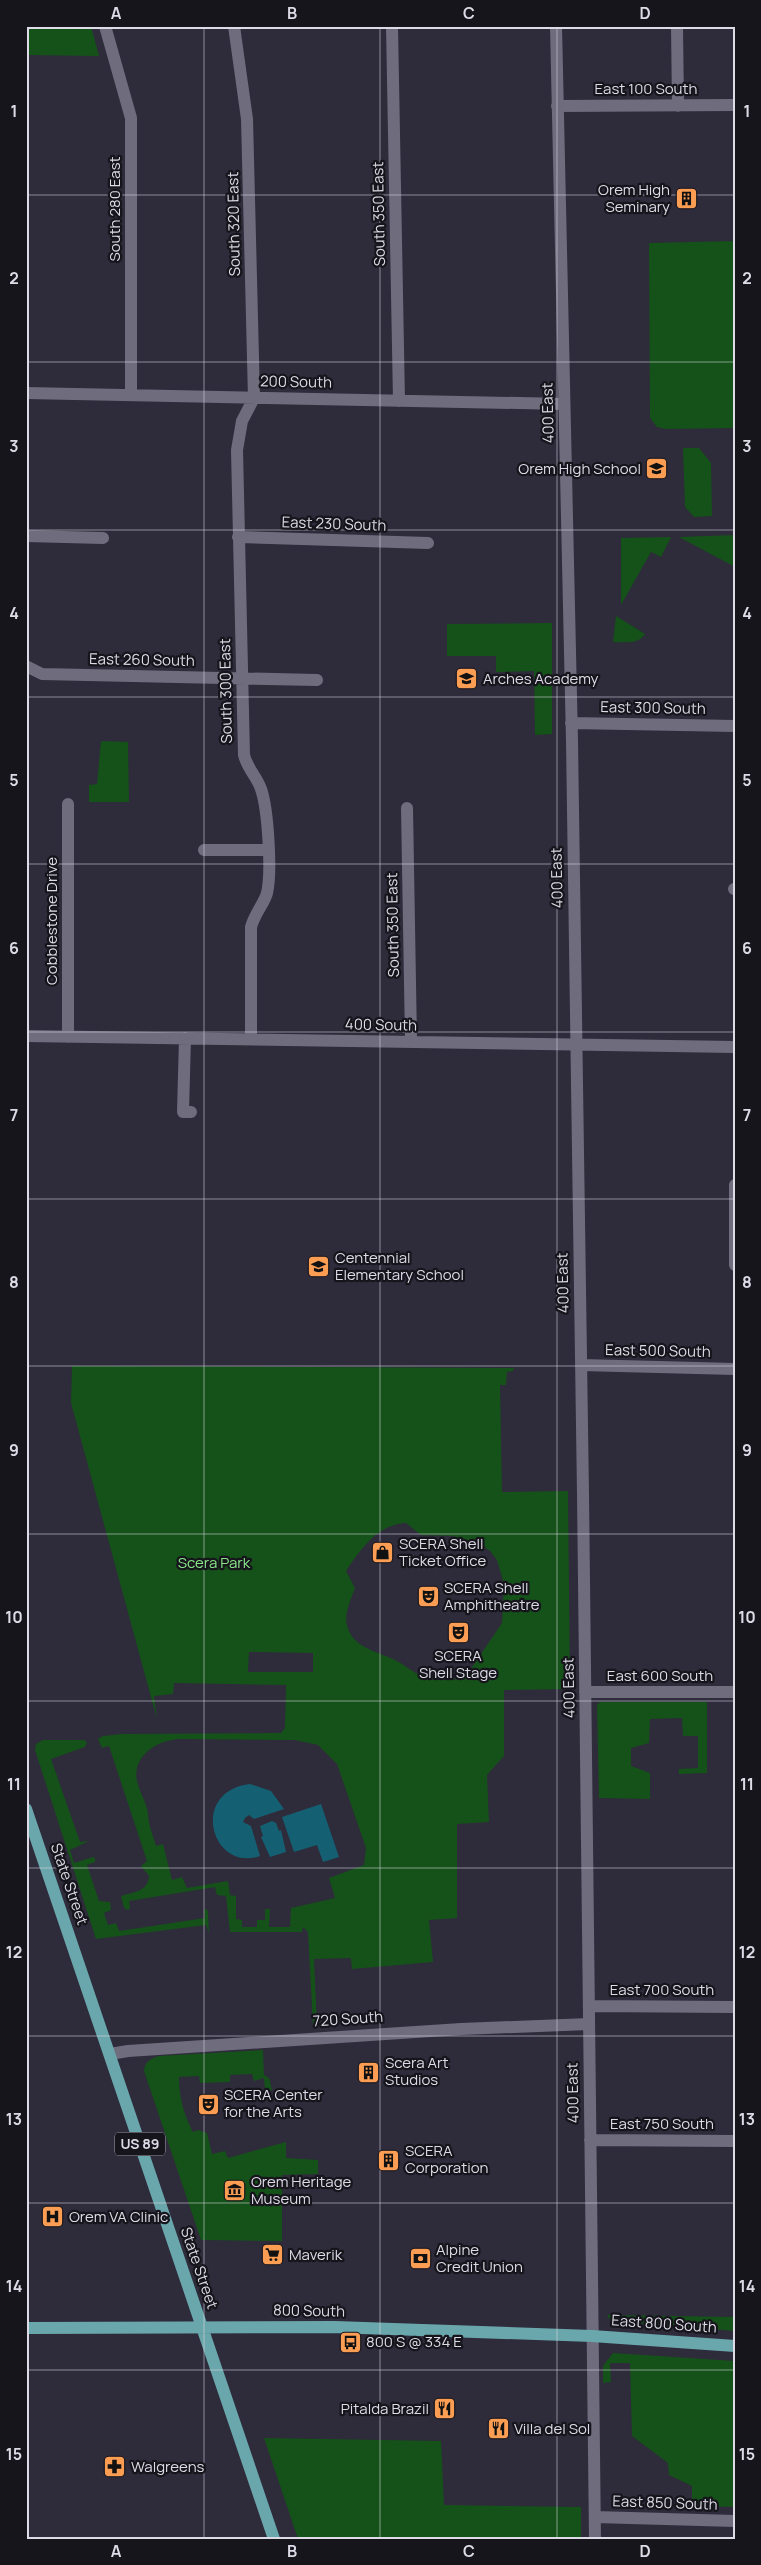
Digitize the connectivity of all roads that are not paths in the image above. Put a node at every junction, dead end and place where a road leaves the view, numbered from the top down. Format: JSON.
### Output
{"nodes":[{"id":1,"x":105,"y":26,"type":"edge"},
{"id":2,"x":234,"y":26,"type":"edge"},
{"id":3,"x":392,"y":26,"type":"edge"},
{"id":4,"x":556,"y":26,"type":"edge"},
{"id":5,"x":677,"y":26,"type":"edge"},
{"id":6,"x":735,"y":105,"type":"edge"},
{"id":7,"x":558,"y":106,"type":"junction"},
{"id":8,"x":678,"y":106,"type":"junction"},
{"id":9,"x":26,"y":393,"type":"edge"},
{"id":10,"x":131,"y":395,"type":"junction"},
{"id":11,"x":254,"y":398,"type":"junction"},
{"id":12,"x":399,"y":401,"type":"junction"},
{"id":13,"x":564,"y":404,"type":"junction"},
{"id":14,"x":26,"y":536,"type":"edge"},
{"id":15,"x":238,"y":537,"type":"junction"},
{"id":16,"x":104,"y":538,"type":"dead end"},
{"id":17,"x":428,"y":543,"type":"dead end"},
{"id":18,"x":27,"y":667,"type":"edge"},
{"id":19,"x":242,"y":678,"type":"junction"},
{"id":20,"x":316,"y":680,"type":"dead end"},
{"id":21,"x":571,"y":723,"type":"junction"},
{"id":22,"x":735,"y":726,"type":"edge"},
{"id":23,"x":68,"y":804,"type":"dead end"},
{"id":24,"x":407,"y":808,"type":"dead end"},
{"id":25,"x":204,"y":850,"type":"dead end"},
{"id":26,"x":268,"y":850,"type":"junction"},
{"id":27,"x":26,"y":1036,"type":"edge"},
{"id":28,"x":68,"y":1037,"type":"junction"},
{"id":29,"x":185,"y":1038,"type":"junction"},
{"id":30,"x":251,"y":1039,"type":"junction"},
{"id":31,"x":411,"y":1041,"type":"junction"},
{"id":32,"x":576,"y":1044,"type":"junction"},
{"id":33,"x":735,"y":1047,"type":"edge"},
{"id":34,"x":191,"y":1112,"type":"dead end"},
{"id":35,"x":734,"y":1185,"type":"edge"},
{"id":36,"x":735,"y":1264,"type":"edge"},
{"id":37,"x":581,"y":1366,"type":"junction"},
{"id":38,"x":735,"y":1369,"type":"edge"},
{"id":39,"x":585,"y":1692,"type":"junction"},
{"id":40,"x":735,"y":1692,"type":"edge"},
{"id":41,"x":26,"y":1809,"type":"edge"},
{"id":42,"x":588,"y":2006,"type":"junction"},
{"id":43,"x":735,"y":2007,"type":"edge"},
{"id":44,"x":589,"y":2024,"type":"junction"},
{"id":45,"x":110,"y":2054,"type":"junction"},
{"id":46,"x":590,"y":2140,"type":"junction"},
{"id":47,"x":735,"y":2141,"type":"edge"},
{"id":48,"x":201,"y":2326,"type":"junction"},
{"id":49,"x":26,"y":2328,"type":"edge"},
{"id":50,"x":592,"y":2336,"type":"junction"},
{"id":51,"x":735,"y":2346,"type":"edge"},
{"id":52,"x":595,"y":2517,"type":"junction"},
{"id":53,"x":735,"y":2521,"type":"edge"},
{"id":54,"x":274,"y":2539,"type":"edge"},
{"id":55,"x":595,"y":2539,"type":"edge"}],
"edges":[{"from":1,"to":10,"type":"street","name":"South 280 East"},
{"from":2,"to":11,"type":"street","name":"South 320 East"},
{"from":3,"to":12,"type":"street","name":"South 350 East"},
{"from":4,"to":7,"type":"street","name":"400 East"},
{"from":5,"to":8,"type":"street"},
{"from":6,"to":8,"type":"street","name":"East 100 South"},
{"from":7,"to":8,"type":"street","name":"East 100 South"},
{"from":7,"to":13,"type":"street","name":"400 East"},
{"from":9,"to":10,"type":"street","name":"200 South"},
{"from":10,"to":11,"type":"street","name":"200 South"},
{"from":11,"to":12,"type":"street","name":"200 South"},
{"from":11,"to":15,"type":"street","name":"South 300 East"},
{"from":12,"to":13,"type":"street","name":"200 South"},
{"from":13,"to":21,"type":"street","name":"400 East"},
{"from":14,"to":16,"type":"street"},
{"from":15,"to":17,"type":"street","name":"East 230 South"},
{"from":15,"to":19,"type":"street","name":"South 300 East"},
{"from":18,"to":19,"type":"street","name":"East 260 South"},
{"from":19,"to":20,"type":"street","name":"East 260 South"},
{"from":19,"to":26,"type":"street","name":"South 300 East"},
{"from":21,"to":22,"type":"street","name":"East 300 South"},
{"from":21,"to":32,"type":"street","name":"400 East"},
{"from":23,"to":28,"type":"street","name":"Cobblestone Drive"},
{"from":24,"to":31,"type":"street","name":"South 350 East"},
{"from":25,"to":26,"type":"street"},
{"from":26,"to":30,"type":"street","name":"South 300 East"},
{"from":27,"to":28,"type":"street","name":"400 South"},
{"from":28,"to":29,"type":"street","name":"400 South"},
{"from":29,"to":30,"type":"street","name":"400 South"},
{"from":29,"to":34,"type":"street"},
{"from":30,"to":31,"type":"street","name":"400 South"},
{"from":31,"to":32,"type":"street","name":"400 South"},
{"from":32,"to":33,"type":"street","name":"400 South"},
{"from":32,"to":37,"type":"street","name":"400 East"},
{"from":35,"to":36,"type":"street"},
{"from":37,"to":38,"type":"street","name":"East 500 South"},
{"from":37,"to":39,"type":"street","name":"400 East"},
{"from":39,"to":40,"type":"street","name":"East 600 South"},
{"from":39,"to":42,"type":"street","name":"400 East"},
{"from":41,"to":45,"type":"main road","name":"State Street","number":"US 89"},
{"from":42,"to":43,"type":"street","name":"East 700 South"},
{"from":42,"to":44,"type":"street","name":"400 East"},
{"from":44,"to":45,"type":"street","name":"720 South"},
{"from":44,"to":46,"type":"street","name":"400 East"},
{"from":45,"to":48,"type":"main road","name":"State Street","number":"US 89"},
{"from":46,"to":47,"type":"street","name":"East 750 South"},
{"from":46,"to":50,"type":"street","name":"400 East"},
{"from":48,"to":49,"type":"main road","name":"800 South"},
{"from":48,"to":50,"type":"main road","name":"800 South"},
{"from":48,"to":54,"type":"main road","name":"State Street","number":"US 89"},
{"from":50,"to":51,"type":"main road","name":"East 800 South"},
{"from":50,"to":52,"type":"street","name":"400 East"},
{"from":52,"to":53,"type":"street","name":"East 850 South"},
{"from":52,"to":55,"type":"street","name":"400 East"}]}
